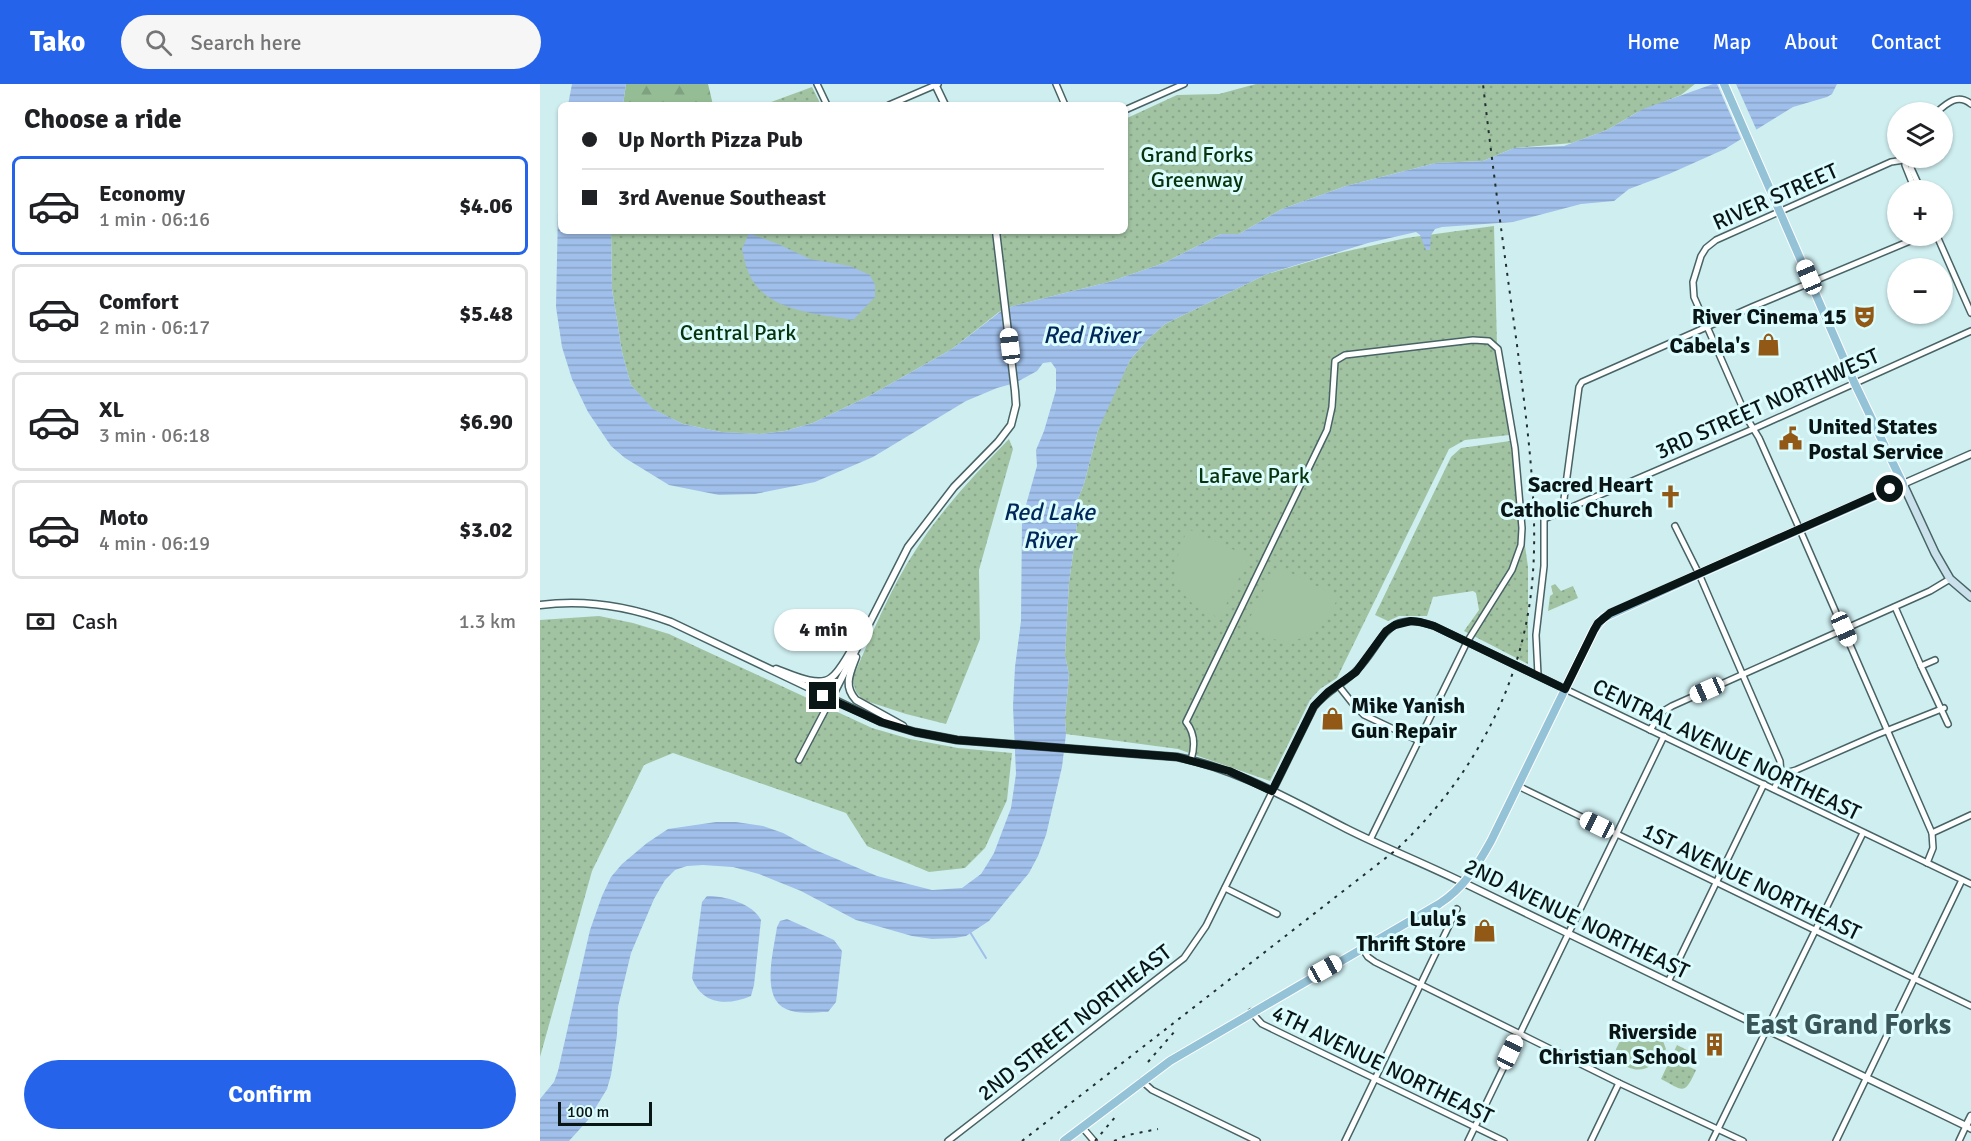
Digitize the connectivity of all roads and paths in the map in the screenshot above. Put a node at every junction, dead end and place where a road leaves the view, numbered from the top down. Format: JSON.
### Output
{"nodes":[{"id":1,"x":817,"y":84,"type":"edge"},
{"id":2,"x":936,"y":84,"type":"edge"},
{"id":3,"x":1056,"y":84,"type":"edge"},
{"id":4,"x":1184,"y":84,"type":"edge"},
{"id":5,"x":1724,"y":84,"type":"edge"},
{"id":6,"x":1176,"y":86,"type":"edge"},
{"id":7,"x":826,"y":102,"type":"edge"},
{"id":8,"x":896,"y":102,"type":"edge"},
{"id":9,"x":944,"y":102,"type":"edge"},
{"id":10,"x":1064,"y":102,"type":"edge"},
{"id":11,"x":1950,"y":102,"type":"edge"},
{"id":12,"x":1971,"y":104,"type":"edge"},
{"id":13,"x":1128,"y":109,"type":"edge"},
{"id":14,"x":1887,"y":164,"type":"edge"},
{"id":15,"x":1780,"y":210,"type":"junction"},
{"id":16,"x":996,"y":234,"type":"edge"},
{"id":17,"x":1898,"y":246,"type":"edge"},
{"id":18,"x":1941,"y":246,"type":"edge"},
{"id":19,"x":1811,"y":283,"type":"junction"},
{"id":20,"x":1971,"y":313,"type":"edge"},
{"id":21,"x":1706,"y":327,"type":"junction"},
{"id":22,"x":1971,"y":331,"type":"edge"},
{"id":23,"x":1854,"y":382,"type":"junction"},
{"id":24,"x":1753,"y":429,"type":"junction"},
{"id":25,"x":1971,"y":454,"type":"edge"},
{"id":26,"x":1903,"y":484,"type":"junction"},
{"id":27,"x":1564,"y":510,"type":"junction"},
{"id":28,"x":1676,"y":526,"type":"dead end"},
{"id":29,"x":1800,"y":530,"type":"junction"},
{"id":30,"x":1699,"y":574,"type":"junction"},
{"id":31,"x":1950,"y":579,"type":"junction"},
{"id":32,"x":1971,"y":597,"type":"edge"},
{"id":33,"x":540,"y":605,"type":"edge"},
{"id":34,"x":1895,"y":607,"type":"junction"},
{"id":35,"x":1402,"y":623,"type":"joint"},
{"id":36,"x":1844,"y":629,"type":"junction"},
{"id":37,"x":864,"y":633,"type":"junction"},
{"id":38,"x":1467,"y":642,"type":"junction"},
{"id":39,"x":1935,"y":660,"type":"dead end"},
{"id":40,"x":756,"y":663,"type":"junction"},
{"id":41,"x":1921,"y":666,"type":"junction"},
{"id":42,"x":1538,"y":675,"type":"junction"},
{"id":43,"x":1743,"y":675,"type":"junction"},
{"id":44,"x":1338,"y":685,"type":"junction"},
{"id":45,"x":1565,"y":689,"type":"junction"},
{"id":46,"x":831,"y":699,"type":"junction"},
{"id":47,"x":1942,"y":709,"type":"junction"},
{"id":48,"x":882,"y":718,"type":"junction"},
{"id":49,"x":1948,"y":724,"type":"dead end"},
{"id":50,"x":1650,"y":730,"type":"junction"},
{"id":51,"x":1887,"y":730,"type":"junction"},
{"id":52,"x":1664,"y":736,"type":"junction"},
{"id":53,"x":1419,"y":741,"type":"junction"},
{"id":54,"x":799,"y":760,"type":"dead end"},
{"id":55,"x":1191,"y":760,"type":"junction"},
{"id":56,"x":1781,"y":774,"type":"junction"},
{"id":57,"x":1764,"y":784,"type":"junction"},
{"id":58,"x":1518,"y":786,"type":"junction"},
{"id":59,"x":1774,"y":789,"type":"junction"},
{"id":60,"x":1272,"y":791,"type":"junction"},
{"id":61,"x":1971,"y":815,"type":"edge"},
{"id":62,"x":1863,"y":833,"type":"junction"},
{"id":63,"x":1932,"y":833,"type":"junction"},
{"id":64,"x":1616,"y":834,"type":"junction"},
{"id":65,"x":1370,"y":840,"type":"junction"},
{"id":66,"x":1927,"y":863,"type":"junction"},
{"id":67,"x":1962,"y":880,"type":"junction"},
{"id":68,"x":1464,"y":883,"type":"junction"},
{"id":69,"x":1716,"y":883,"type":"junction"},
{"id":70,"x":1971,"y":884,"type":"edge"},
{"id":71,"x":1225,"y":888,"type":"junction"},
{"id":72,"x":1457,"y":909,"type":"dead end"},
{"id":73,"x":1278,"y":914,"type":"dead end"},
{"id":74,"x":1815,"y":930,"type":"junction"},
{"id":75,"x":1568,"y":934,"type":"junction"},
{"id":76,"x":1362,"y":948,"type":"junction"},
{"id":77,"x":1914,"y":979,"type":"junction"},
{"id":78,"x":1668,"y":982,"type":"junction"},
{"id":79,"x":1421,"y":985,"type":"junction"},
{"id":80,"x":1971,"y":1006,"type":"edge"},
{"id":81,"x":1251,"y":1012,"type":"junction"},
{"id":82,"x":1766,"y":1030,"type":"junction"},
{"id":83,"x":1519,"y":1034,"type":"junction"},
{"id":84,"x":1375,"y":1079,"type":"junction"},
{"id":85,"x":1866,"y":1080,"type":"junction"},
{"id":86,"x":1142,"y":1081,"type":"junction"},
{"id":87,"x":1619,"y":1083,"type":"junction"},
{"id":88,"x":1971,"y":1116,"type":"edge"},
{"id":89,"x":1082,"y":1127,"type":"junction"},
{"id":90,"x":1474,"y":1127,"type":"junction"},
{"id":91,"x":1968,"y":1128,"type":"edge"},
{"id":92,"x":1718,"y":1129,"type":"junction"},
{"id":93,"x":948,"y":1141,"type":"edge"},
{"id":94,"x":1064,"y":1141,"type":"edge"},
{"id":95,"x":1094,"y":1141,"type":"edge"},
{"id":96,"x":1257,"y":1141,"type":"edge"},
{"id":97,"x":1345,"y":1141,"type":"edge"},
{"id":98,"x":1468,"y":1141,"type":"edge"},
{"id":99,"x":1504,"y":1141,"type":"edge"},
{"id":100,"x":1591,"y":1141,"type":"edge"},
{"id":101,"x":1712,"y":1141,"type":"edge"},
{"id":102,"x":1743,"y":1141,"type":"edge"},
{"id":103,"x":1836,"y":1141,"type":"edge"},
{"id":104,"x":1959,"y":1141,"type":"edge"}],
"edges":[{"from":1,"to":7,"type":"street"},
{"from":2,"to":8,"type":"street"},
{"from":2,"to":9,"type":"street"},
{"from":3,"to":10,"type":"street"},
{"from":4,"to":6,"type":"street"},
{"from":5,"to":15,"type":"main road"},
{"from":6,"to":13,"type":"street"},
{"from":11,"to":12,"type":"street"},
{"from":14,"to":15,"type":"street","name":"RIVER STREET"},
{"from":15,"to":19,"type":"main road"},
{"from":15,"to":21,"type":"street","name":"RIVER STREET"},
{"from":16,"to":37,"type":"street"},
{"from":17,"to":19,"type":"street"},
{"from":18,"to":20,"type":"street"},
{"from":19,"to":21,"type":"street"},
{"from":19,"to":23,"type":"main road"},
{"from":21,"to":24,"type":"street","name":"RIVER STREET"},
{"from":21,"to":27,"type":"street"},
{"from":22,"to":23,"type":"street","name":"3RD STREET NORTHWEST"},
{"from":23,"to":24,"type":"street","name":"3RD STREET NORTHWEST"},
{"from":23,"to":26,"type":"main road"},
{"from":24,"to":27,"type":"street","name":"3RD STREET NORTHWEST"},
{"from":24,"to":29,"type":"street","name":"RIVER STREET"},
{"from":25,"to":26,"type":"street"},
{"from":26,"to":29,"type":"main road"},
{"from":26,"to":31,"type":"main road"},
{"from":27,"to":42,"type":"street","name":"3RD STREET NORTHWEST"},
{"from":28,"to":30,"type":"street"},
{"from":29,"to":30,"type":"main road"},
{"from":29,"to":36,"type":"street","name":"RIVER STREET"},
{"from":30,"to":43,"type":"street"},
{"from":30,"to":45,"type":"main road"},
{"from":31,"to":32,"type":"main road"},
{"from":31,"to":34,"type":"street"},
{"from":33,"to":40,"type":"street"},
{"from":34,"to":36,"type":"street"},
{"from":34,"to":41,"type":"street"},
{"from":35,"to":38,"type":"street","name":"CENTRAL AVENUE NORTHEAST"},
{"from":35,"to":44,"type":"street","name":"2ND STREET NORTHEAST"},
{"from":36,"to":43,"type":"street"},
{"from":36,"to":51,"type":"street","name":"RIVER STREET"},
{"from":37,"to":40,"type":"street"},
{"from":37,"to":46,"type":"street"},
{"from":37,"to":48,"type":"street"},
{"from":38,"to":42,"type":"street","name":"CENTRAL AVENUE NORTHEAST"},
{"from":38,"to":53,"type":"street"},
{"from":38,"to":55,"type":"street"},
{"from":39,"to":41,"type":"street"},
{"from":40,"to":46,"type":"street"},
{"from":41,"to":47,"type":"street"},
{"from":42,"to":45,"type":"street","name":"CENTRAL AVENUE NORTHEAST"},
{"from":43,"to":50,"type":"street"},
{"from":43,"to":56,"type":"street"},
{"from":44,"to":53,"type":"street"},
{"from":44,"to":60,"type":"street","name":"2ND STREET NORTHEAST"},
{"from":45,"to":50,"type":"street","name":"CENTRAL AVENUE NORTHEAST"},
{"from":45,"to":58,"type":"main road"},
{"from":46,"to":48,"type":"street"},
{"from":46,"to":54,"type":"street"},
{"from":47,"to":49,"type":"street"},
{"from":47,"to":51,"type":"street"},
{"from":48,"to":55,"type":"street","name":"2ND AVENUE NORTHEAST"},
{"from":50,"to":52,"type":"street","name":"CENTRAL AVENUE NORTHEAST"},
{"from":51,"to":56,"type":"street"},
{"from":51,"to":63,"type":"street","name":"RIVER STREET"},
{"from":52,"to":57,"type":"street","name":"CENTRAL AVENUE NORTHEAST"},
{"from":52,"to":64,"type":"street"},
{"from":53,"to":65,"type":"street"},
{"from":55,"to":60,"type":"street","name":"2ND AVENUE NORTHEAST"},
{"from":56,"to":59,"type":"street"},
{"from":57,"to":59,"type":"street","name":"CENTRAL AVENUE NORTHEAST"},
{"from":57,"to":69,"type":"street"},
{"from":58,"to":64,"type":"street","name":"1ST AVENUE NORTHEAST"},
{"from":58,"to":68,"type":"main road"},
{"from":59,"to":62,"type":"street","name":"CENTRAL AVENUE NORTHEAST"},
{"from":60,"to":65,"type":"street","name":"2ND AVENUE NORTHEAST"},
{"from":60,"to":71,"type":"street","name":"2ND STREET NORTHEAST"},
{"from":61,"to":63,"type":"street"},
{"from":62,"to":66,"type":"street","name":"CENTRAL AVENUE NORTHEAST"},
{"from":62,"to":74,"type":"street"},
{"from":63,"to":66,"type":"street"},
{"from":64,"to":69,"type":"street","name":"1ST AVENUE NORTHEAST"},
{"from":64,"to":75,"type":"street"},
{"from":65,"to":68,"type":"street","name":"2ND AVENUE NORTHEAST"},
{"from":66,"to":67,"type":"street","name":"CENTRAL AVENUE NORTHEAST"},
{"from":67,"to":70,"type":"street","name":"CENTRAL AVENUE NORTHEAST"},
{"from":67,"to":77,"type":"street"},
{"from":68,"to":75,"type":"street","name":"2ND AVENUE NORTHEAST"},
{"from":68,"to":76,"type":"main road"},
{"from":69,"to":74,"type":"street","name":"1ST AVENUE NORTHEAST"},
{"from":69,"to":78,"type":"street"},
{"from":71,"to":73,"type":"street"},
{"from":71,"to":93,"type":"street","name":"2ND STREET NORTHEAST"},
{"from":72,"to":79,"type":"street"},
{"from":74,"to":77,"type":"street","name":"1ST AVENUE NORTHEAST"},
{"from":74,"to":82,"type":"street"},
{"from":75,"to":78,"type":"street","name":"2ND AVENUE NORTHEAST"},
{"from":75,"to":83,"type":"street"},
{"from":76,"to":79,"type":"street"},
{"from":76,"to":81,"type":"main road"},
{"from":77,"to":80,"type":"street","name":"1ST AVENUE NORTHEAST"},
{"from":77,"to":85,"type":"street"},
{"from":78,"to":82,"type":"street","name":"2ND AVENUE NORTHEAST"},
{"from":79,"to":83,"type":"street"},
{"from":79,"to":84,"type":"street"},
{"from":81,"to":84,"type":"street","name":"4TH AVENUE NORTHEAST"},
{"from":81,"to":86,"type":"main road"},
{"from":82,"to":85,"type":"street","name":"2ND AVENUE NORTHEAST"},
{"from":82,"to":92,"type":"street"},
{"from":83,"to":87,"type":"street"},
{"from":83,"to":90,"type":"street"},
{"from":84,"to":90,"type":"street","name":"4TH AVENUE NORTHEAST"},
{"from":84,"to":97,"type":"street"},
{"from":85,"to":91,"type":"street","name":"2ND AVENUE NORTHEAST"},
{"from":85,"to":103,"type":"street"},
{"from":86,"to":89,"type":"main road"},
{"from":86,"to":96,"type":"street"},
{"from":87,"to":92,"type":"street"},
{"from":87,"to":100,"type":"street"},
{"from":88,"to":91,"type":"street"},
{"from":89,"to":94,"type":"main road"},
{"from":89,"to":95,"type":"street"},
{"from":90,"to":98,"type":"street"},
{"from":90,"to":99,"type":"street","name":"4TH AVENUE NORTHEAST"},
{"from":91,"to":104,"type":"street"},
{"from":92,"to":101,"type":"street"},
{"from":92,"to":102,"type":"street"}]}
